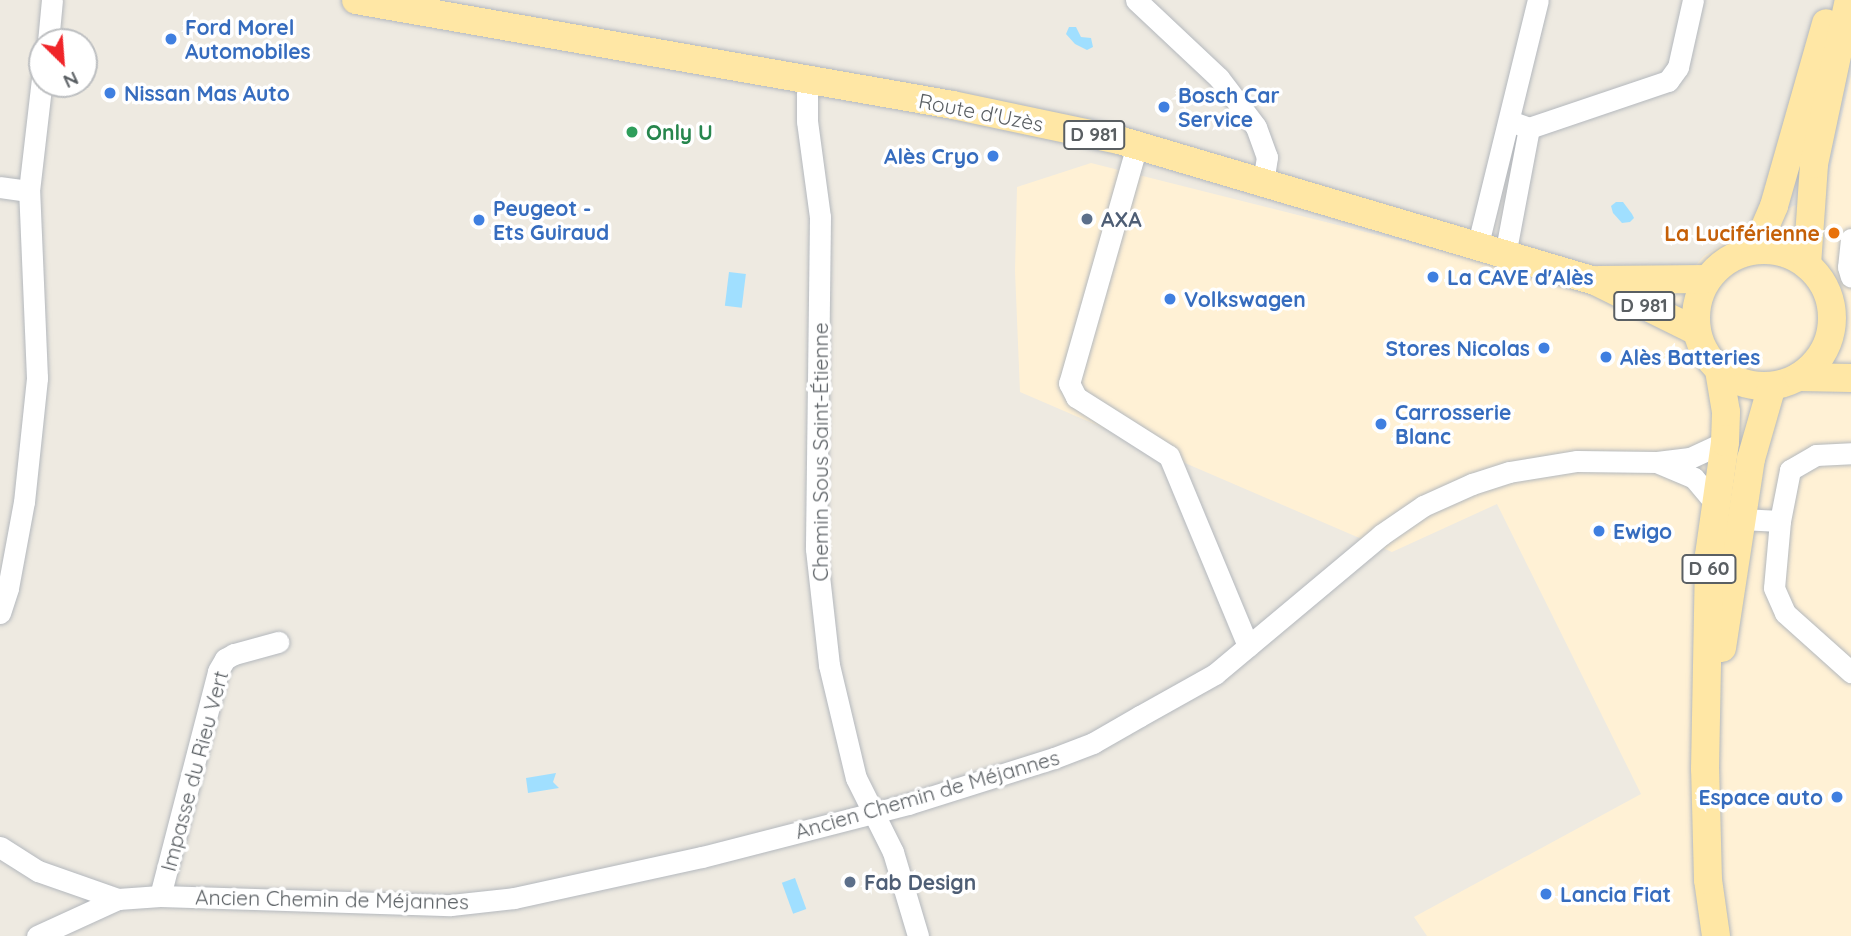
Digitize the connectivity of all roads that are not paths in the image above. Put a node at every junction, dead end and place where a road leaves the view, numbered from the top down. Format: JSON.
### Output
{"nodes":[{"id":1,"x":52,"y":0,"type":"edge"},
{"id":2,"x":356,"y":0,"type":"edge"},
{"id":3,"x":1136,"y":0,"type":"edge"},
{"id":4,"x":1538,"y":0,"type":"edge"},
{"id":5,"x":1693,"y":0,"type":"edge"},
{"id":6,"x":1832,"y":0,"type":"edge"},
{"id":7,"x":1849,"y":0,"type":"edge"},
{"id":8,"x":49,"y":28,"type":"edge"},
{"id":9,"x":813,"y":80,"type":"junction"},
{"id":10,"x":1841,"y":88,"type":"edge"},
{"id":11,"x":40,"y":98,"type":"edge"},
{"id":12,"x":1520,"y":124,"type":"junction"},
{"id":13,"x":1137,"y":145,"type":"junction"},
{"id":14,"x":1263,"y":182,"type":"junction"},
{"id":15,"x":0,"y":187,"type":"edge"},
{"id":16,"x":29,"y":191,"type":"junction"},
{"id":17,"x":1851,"y":239,"type":"edge"},
{"id":18,"x":1477,"y":248,"type":"junction"},
{"id":19,"x":1755,"y":250,"type":"junction"},
{"id":20,"x":1505,"y":255,"type":"junction"},
{"id":21,"x":1807,"y":265,"type":"junction"},
{"id":22,"x":1851,"y":276,"type":"edge"},
{"id":23,"x":1707,"y":279,"type":"junction"},
{"id":24,"x":1592,"y":280,"type":"junction"},
{"id":25,"x":1832,"y":313,"type":"junction"},
{"id":26,"x":1696,"y":331,"type":"junction"},
{"id":27,"x":1851,"y":340,"type":"edge"},
{"id":28,"x":1719,"y":370,"type":"junction"},
{"id":29,"x":1799,"y":377,"type":"junction"},
{"id":30,"x":1851,"y":378,"type":"edge"},
{"id":31,"x":1772,"y":386,"type":"junction"},
{"id":32,"x":1725,"y":442,"type":"junction"},
{"id":33,"x":1851,"y":453,"type":"edge"},
{"id":34,"x":1657,"y":462,"type":"junction"},
{"id":35,"x":1716,"y":505,"type":"junction"},
{"id":36,"x":1741,"y":519,"type":"junction"},
{"id":37,"x":1780,"y":521,"type":"junction"},
{"id":38,"x":0,"y":613,"type":"edge"},
{"id":39,"x":278,"y":642,"type":"dead end"},
{"id":40,"x":1248,"y":646,"type":"junction"},
{"id":41,"x":1851,"y":672,"type":"edge"},
{"id":42,"x":1705,"y":769,"type":"junction"},
{"id":43,"x":874,"y":812,"type":"junction"},
{"id":44,"x":0,"y":847,"type":"edge"},
{"id":45,"x":160,"y":896,"type":"junction"},
{"id":46,"x":118,"y":898,"type":"junction"},
{"id":47,"x":37,"y":936,"type":"edge"},
{"id":48,"x":918,"y":936,"type":"edge"},
{"id":49,"x":1716,"y":936,"type":"edge"}],
"edges":[{"from":1,"to":8,"type":"street"},
{"from":2,"to":9,"type":"main road","name":"Route d'Uzès","number":"D 981"},
{"from":3,"to":14,"type":"street"},
{"from":4,"to":12,"type":"street"},
{"from":5,"to":12,"type":"street"},
{"from":6,"to":19,"type":"main road"},
{"from":7,"to":10,"type":"main road"},
{"from":9,"to":13,"type":"main road","name":"Route d'Uzès","number":"D 981"},
{"from":9,"to":43,"type":"street","name":"Chemin Sous Saint-Étienne"},
{"from":10,"to":21,"type":"main road"},
{"from":11,"to":16,"type":"street"},
{"from":12,"to":18,"type":"street"},
{"from":12,"to":20,"type":"street"},
{"from":13,"to":14,"type":"main road","name":"Route d'Uzès","number":"D 981"},
{"from":13,"to":40,"type":"street"},
{"from":14,"to":18,"type":"main road","name":"Route d'Uzès","number":"D 981"},
{"from":15,"to":16,"type":"street"},
{"from":16,"to":38,"type":"street"},
{"from":17,"to":22,"type":"street"},
{"from":18,"to":20,"type":"main road","name":"Route d'Uzès","number":"D 981"},
{"from":19,"to":21,"type":"main road"},
{"from":19,"to":23,"type":"main road"},
{"from":20,"to":24,"type":"main road","name":"Route d'Uzès","number":"D 981"},
{"from":21,"to":25,"type":"main road"},
{"from":23,"to":24,"type":"main road","name":"Route d'Uzès","number":"D 981"},
{"from":23,"to":26,"type":"main road"},
{"from":24,"to":26,"type":"main road","name":"Route d'Uzès","number":"D 981"},
{"from":25,"to":27,"type":"main road"},
{"from":25,"to":29,"type":"main road"},
{"from":26,"to":28,"type":"main road"},
{"from":28,"to":31,"type":"main road"},
{"from":28,"to":32,"type":"main road","number":"D 60"},
{"from":29,"to":30,"type":"main road"},
{"from":29,"to":31,"type":"main road"},
{"from":31,"to":36,"type":"main road","number":"D 60"},
{"from":32,"to":34,"type":"street","name":"Ancien Chemin de Méjannes"},
{"from":32,"to":35,"type":"main road","number":"D 60"},
{"from":33,"to":37,"type":"street"},
{"from":34,"to":35,"type":"street","name":"Ancien Chemin de Méjannes"},
{"from":34,"to":40,"type":"street","name":"Ancien Chemin de Méjannes"},
{"from":35,"to":42,"type":"main road","number":"D 60"},
{"from":36,"to":37,"type":"street"},
{"from":36,"to":42,"type":"main road","number":"D 60"},
{"from":37,"to":41,"type":"street"},
{"from":39,"to":45,"type":"street","name":"Impasse du Rieu Vert"},
{"from":40,"to":43,"type":"street","name":"Ancien Chemin de Méjannes"},
{"from":42,"to":49,"type":"main road","number":"D 60"},
{"from":43,"to":45,"type":"street","name":"Ancien Chemin de Méjannes"},
{"from":43,"to":48,"type":"street","name":"Chemin Sous Saint-Étienne"},
{"from":44,"to":46,"type":"street","name":"Ancien Chemin de Méjannes"},
{"from":45,"to":46,"type":"street","name":"Ancien Chemin de Méjannes"},
{"from":46,"to":47,"type":"street","name":"Ancien Chemin de Méjannes"}]}
